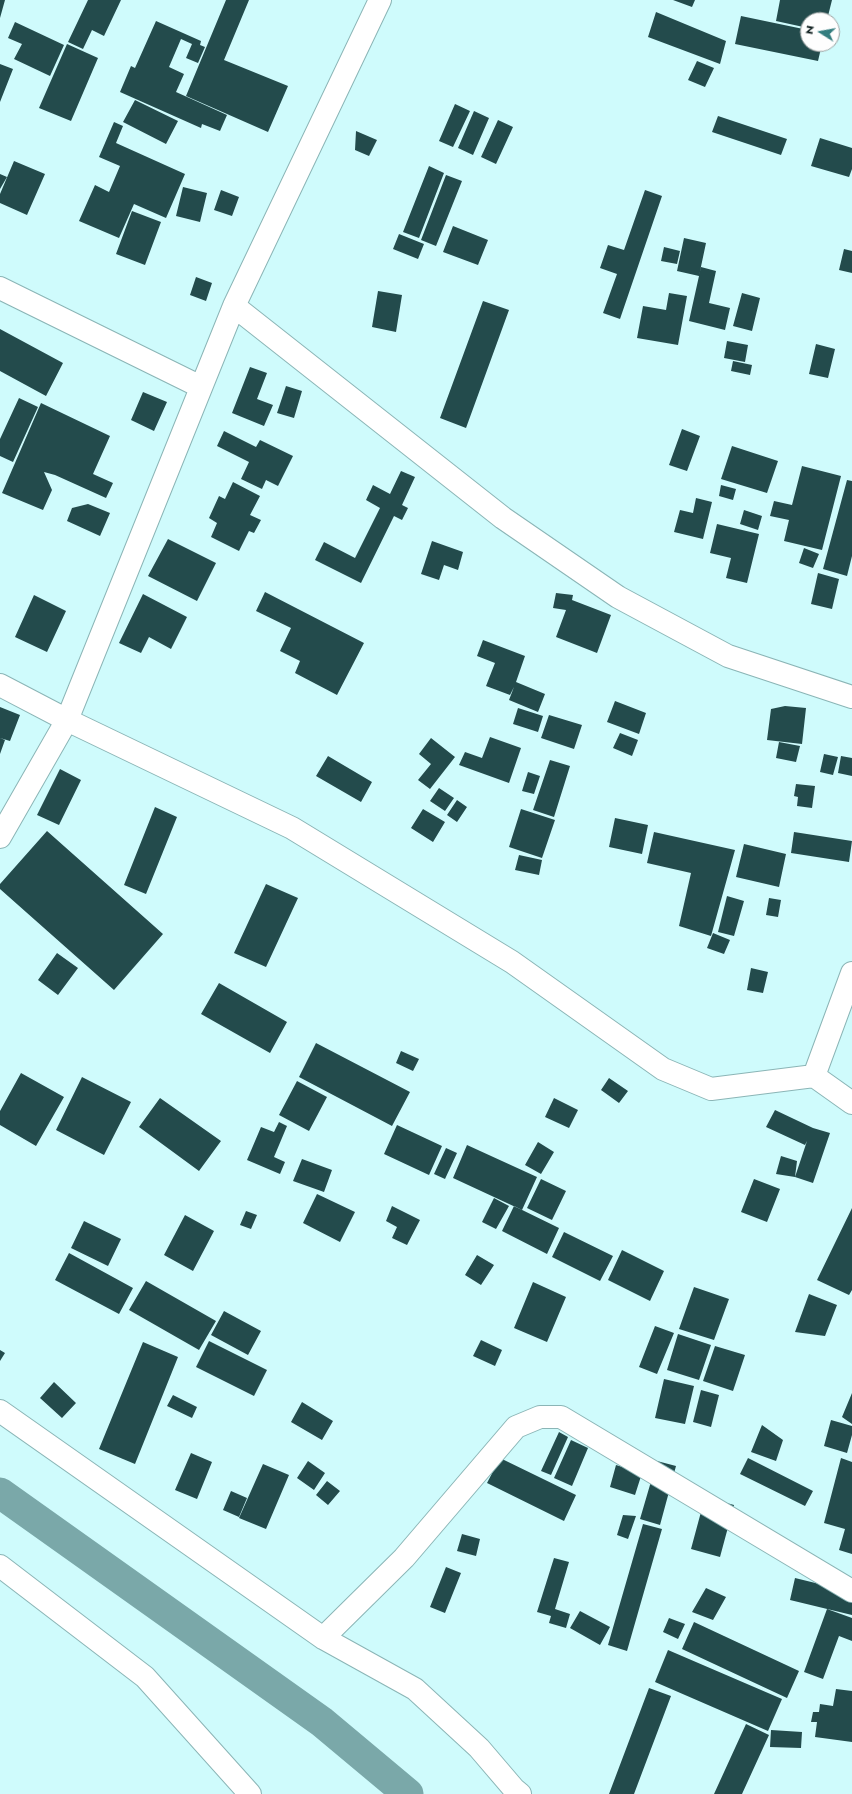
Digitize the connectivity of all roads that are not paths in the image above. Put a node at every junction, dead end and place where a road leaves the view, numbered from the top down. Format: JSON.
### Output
{"nodes":[{"id":1,"x":380,"y":0,"type":"edge"},
{"id":2,"x":0,"y":288,"type":"edge"},
{"id":3,"x":234,"y":306,"type":"junction"},
{"id":4,"x":201,"y":387,"type":"junction"},
{"id":5,"x":0,"y":685,"type":"edge"},
{"id":6,"x":852,"y":697,"type":"edge"},
{"id":7,"x":67,"y":720,"type":"junction"},
{"id":8,"x":0,"y":837,"type":"edge"},
{"id":9,"x":852,"y":973,"type":"edge"},
{"id":10,"x":814,"y":1076,"type":"junction"},
{"id":11,"x":852,"y":1103,"type":"edge"},
{"id":12,"x":0,"y":1411,"type":"edge"},
{"id":13,"x":0,"y":1566,"type":"edge"},
{"id":14,"x":852,"y":1591,"type":"edge"},
{"id":15,"x":323,"y":1638,"type":"junction"},
{"id":16,"x":250,"y":1794,"type":"edge"},
{"id":17,"x":520,"y":1794,"type":"edge"}],
"edges":[{"from":1,"to":3,"type":"street"},
{"from":2,"to":4,"type":"street"},
{"from":3,"to":4,"type":"street"},
{"from":3,"to":6,"type":"street"},
{"from":4,"to":7,"type":"street"},
{"from":5,"to":7,"type":"street"},
{"from":7,"to":8,"type":"street"},
{"from":7,"to":10,"type":"street"},
{"from":9,"to":10,"type":"street"},
{"from":10,"to":11,"type":"street"},
{"from":12,"to":15,"type":"street"},
{"from":13,"to":16,"type":"street"},
{"from":14,"to":15,"type":"street"},
{"from":15,"to":17,"type":"street"}]}
